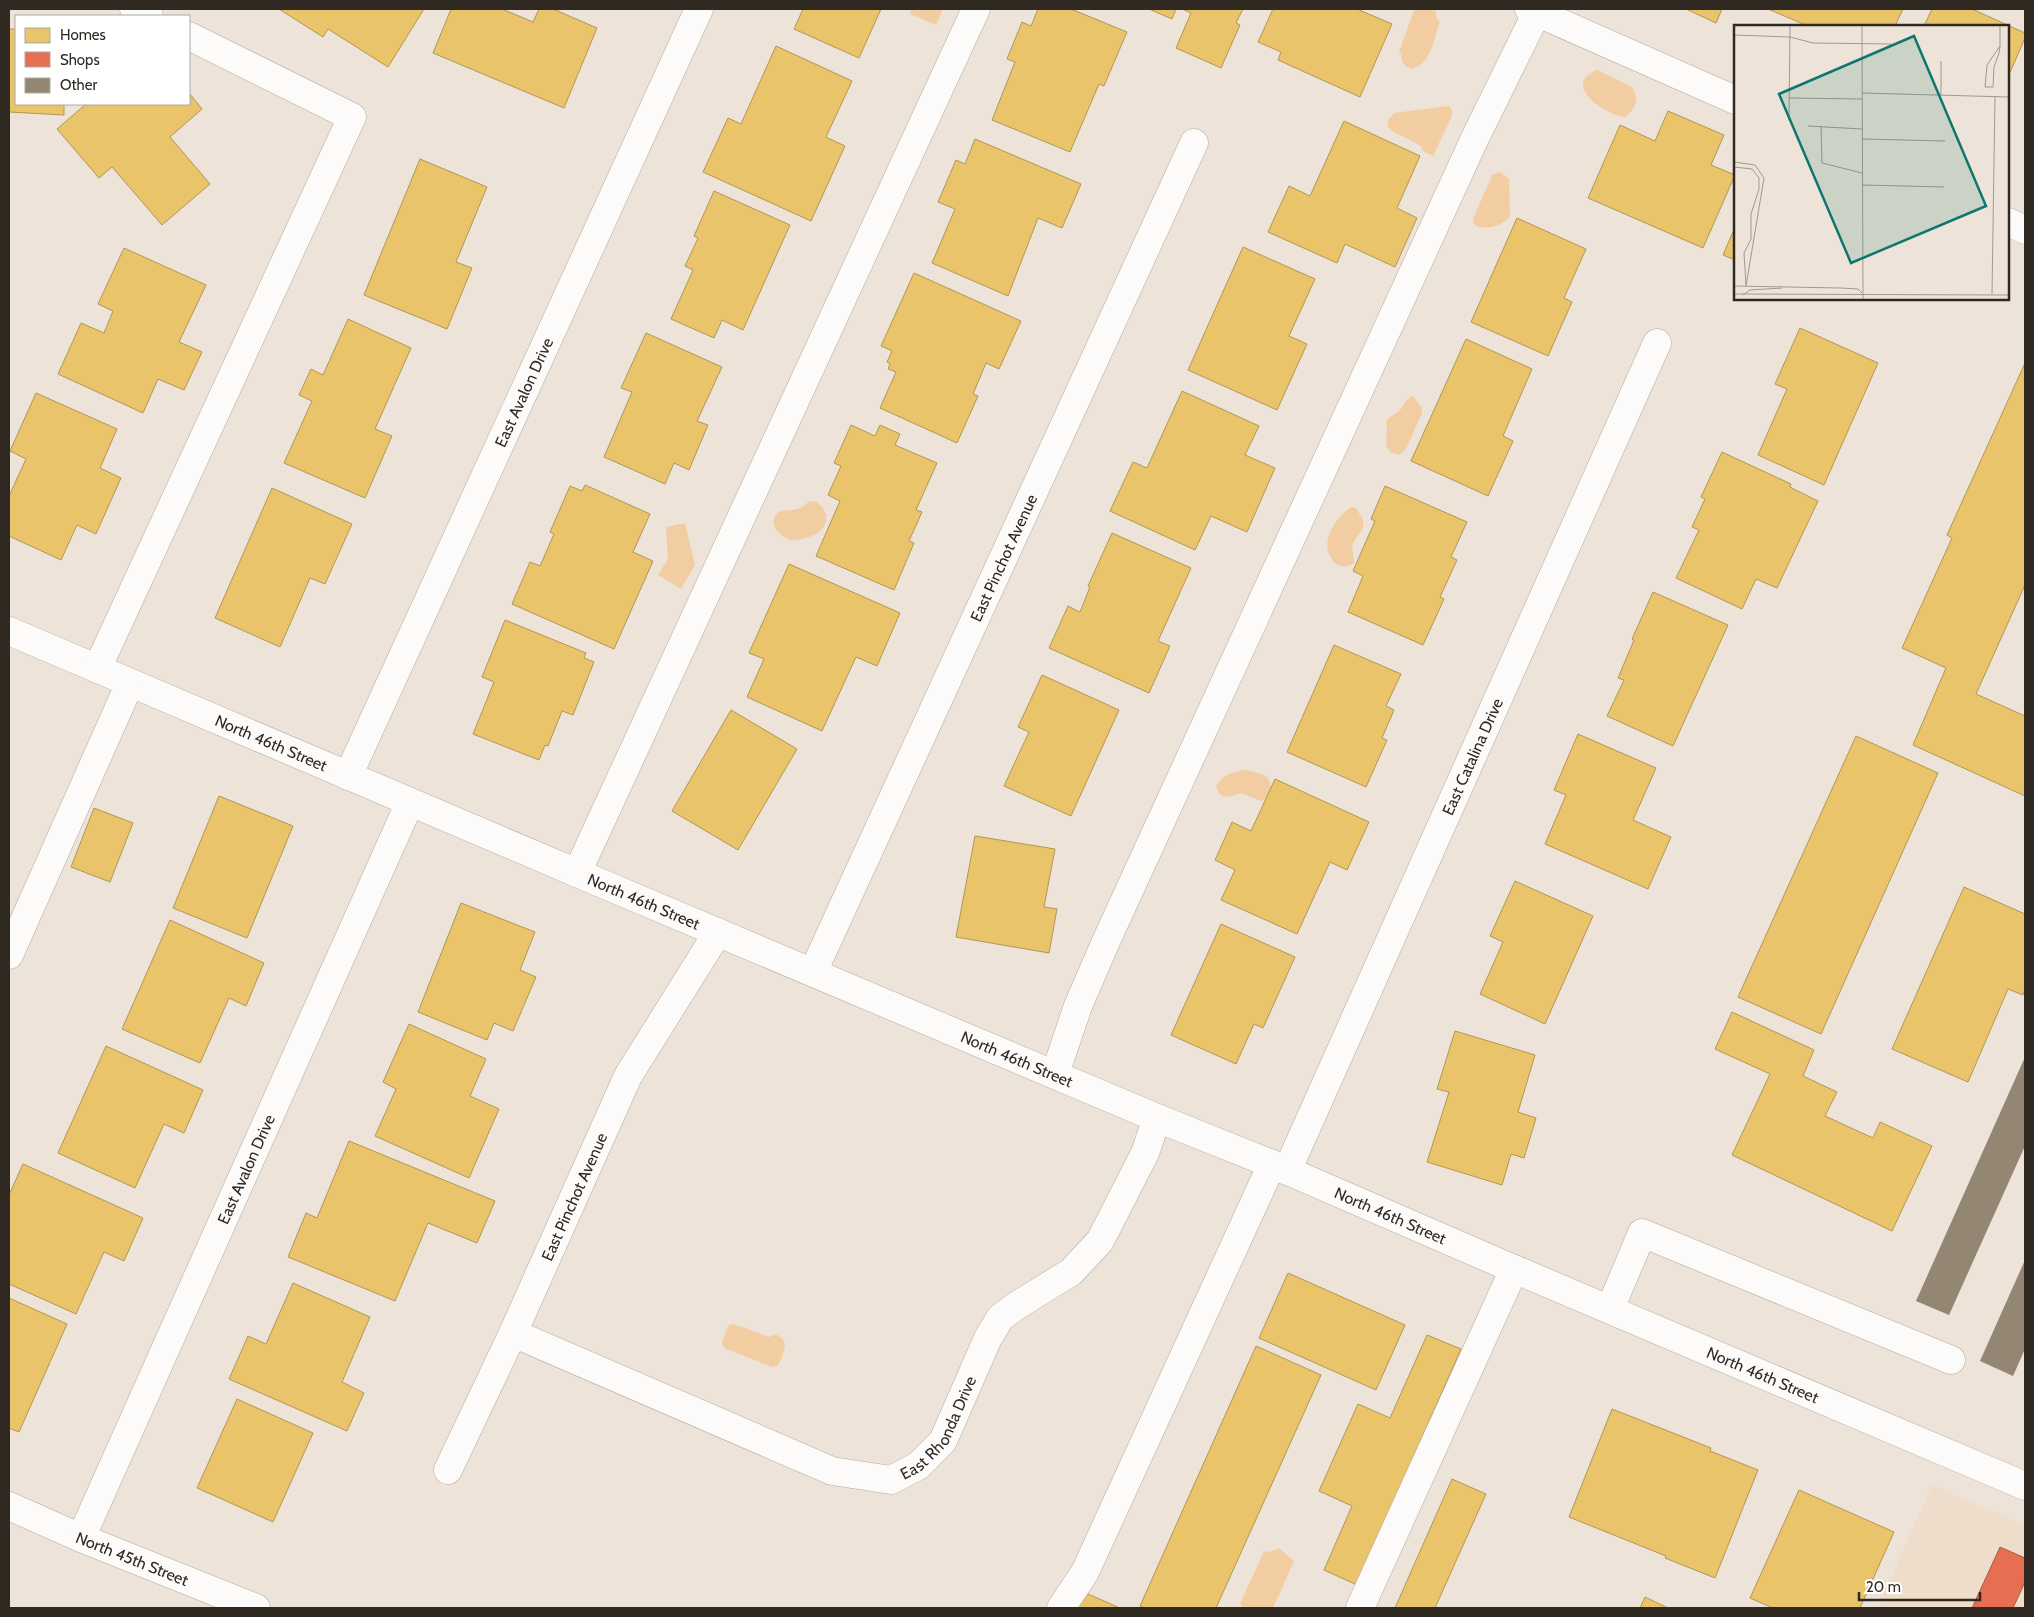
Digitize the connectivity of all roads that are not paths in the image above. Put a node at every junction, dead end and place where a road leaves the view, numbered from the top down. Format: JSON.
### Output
{"nodes":[{"id":1,"x":134,"y":9,"type":"edge"},
{"id":2,"x":699,"y":9,"type":"edge"},
{"id":3,"x":976,"y":9,"type":"edge"},
{"id":4,"x":1533,"y":10,"type":"edge"},
{"id":5,"x":147,"y":15,"type":"edge"},
{"id":6,"x":190,"y":36,"type":"edge"},
{"id":7,"x":1734,"y":100,"type":"edge"},
{"id":8,"x":1194,"y":143,"type":"dead end"},
{"id":9,"x":2009,"y":222,"type":"edge"},
{"id":10,"x":2025,"y":230,"type":"edge"},
{"id":11,"x":1657,"y":344,"type":"dead end"},
{"id":12,"x":9,"y":631,"type":"edge"},
{"id":13,"x":98,"y":669,"type":"junction"},
{"id":14,"x":130,"y":683,"type":"junction"},
{"id":15,"x":348,"y":776,"type":"junction"},
{"id":16,"x":410,"y":802,"type":"junction"},
{"id":17,"x":577,"y":873,"type":"junction"},
{"id":18,"x":718,"y":932,"type":"junction"},
{"id":19,"x":9,"y":955,"type":"edge"},
{"id":20,"x":813,"y":972,"type":"junction"},
{"id":21,"x":1055,"y":1074,"type":"junction"},
{"id":22,"x":1157,"y":1118,"type":"junction"},
{"id":23,"x":1280,"y":1168,"type":"junction"},
{"id":24,"x":1514,"y":1269,"type":"junction"},
{"id":25,"x":1610,"y":1309,"type":"junction"},
{"id":26,"x":513,"y":1333,"type":"junction"},
{"id":27,"x":1951,"y":1360,"type":"dead end"},
{"id":28,"x":448,"y":1470,"type":"dead end"},
{"id":29,"x":2025,"y":1486,"type":"edge"},
{"id":30,"x":9,"y":1506,"type":"edge"},
{"id":31,"x":81,"y":1538,"type":"junction"},
{"id":32,"x":256,"y":1608,"type":"edge"},
{"id":33,"x":1061,"y":1608,"type":"edge"},
{"id":34,"x":1360,"y":1608,"type":"edge"}],
"edges":[{"from":1,"to":5,"type":"street"},
{"from":2,"to":15,"type":"street","name":"East Avalon Drive"},
{"from":3,"to":17,"type":"street"},
{"from":4,"to":7,"type":"street"},
{"from":4,"to":21,"type":"street"},
{"from":6,"to":13,"type":"street"},
{"from":8,"to":20,"type":"street","name":"East Pinchot Avenue"},
{"from":9,"to":10,"type":"street"},
{"from":11,"to":23,"type":"street","name":"East Catalina Drive"},
{"from":12,"to":13,"type":"street","name":"North 46th Street"},
{"from":13,"to":14,"type":"street","name":"North 46th Street"},
{"from":14,"to":15,"type":"street","name":"North 46th Street"},
{"from":14,"to":19,"type":"street"},
{"from":15,"to":16,"type":"street","name":"North 46th Street"},
{"from":16,"to":17,"type":"street","name":"North 46th Street"},
{"from":16,"to":31,"type":"street","name":"East Avalon Drive"},
{"from":17,"to":18,"type":"street","name":"North 46th Street"},
{"from":18,"to":20,"type":"street","name":"North 46th Street"},
{"from":18,"to":26,"type":"street","name":"East Pinchot Avenue"},
{"from":20,"to":21,"type":"street","name":"North 46th Street"},
{"from":21,"to":22,"type":"street","name":"North 46th Street"},
{"from":22,"to":23,"type":"street","name":"North 46th Street"},
{"from":22,"to":26,"type":"street","name":"East Rhonda Drive"},
{"from":23,"to":24,"type":"street","name":"North 46th Street"},
{"from":23,"to":33,"type":"street","name":"East Catalina Drive"},
{"from":24,"to":25,"type":"street","name":"North 46th Street"},
{"from":24,"to":34,"type":"street"},
{"from":25,"to":27,"type":"street"},
{"from":25,"to":29,"type":"street","name":"North 46th Street"},
{"from":26,"to":28,"type":"street","name":"East Pinchot Avenue"},
{"from":30,"to":31,"type":"street","name":"North 45th Street"},
{"from":31,"to":32,"type":"street","name":"North 45th Street"}]}
